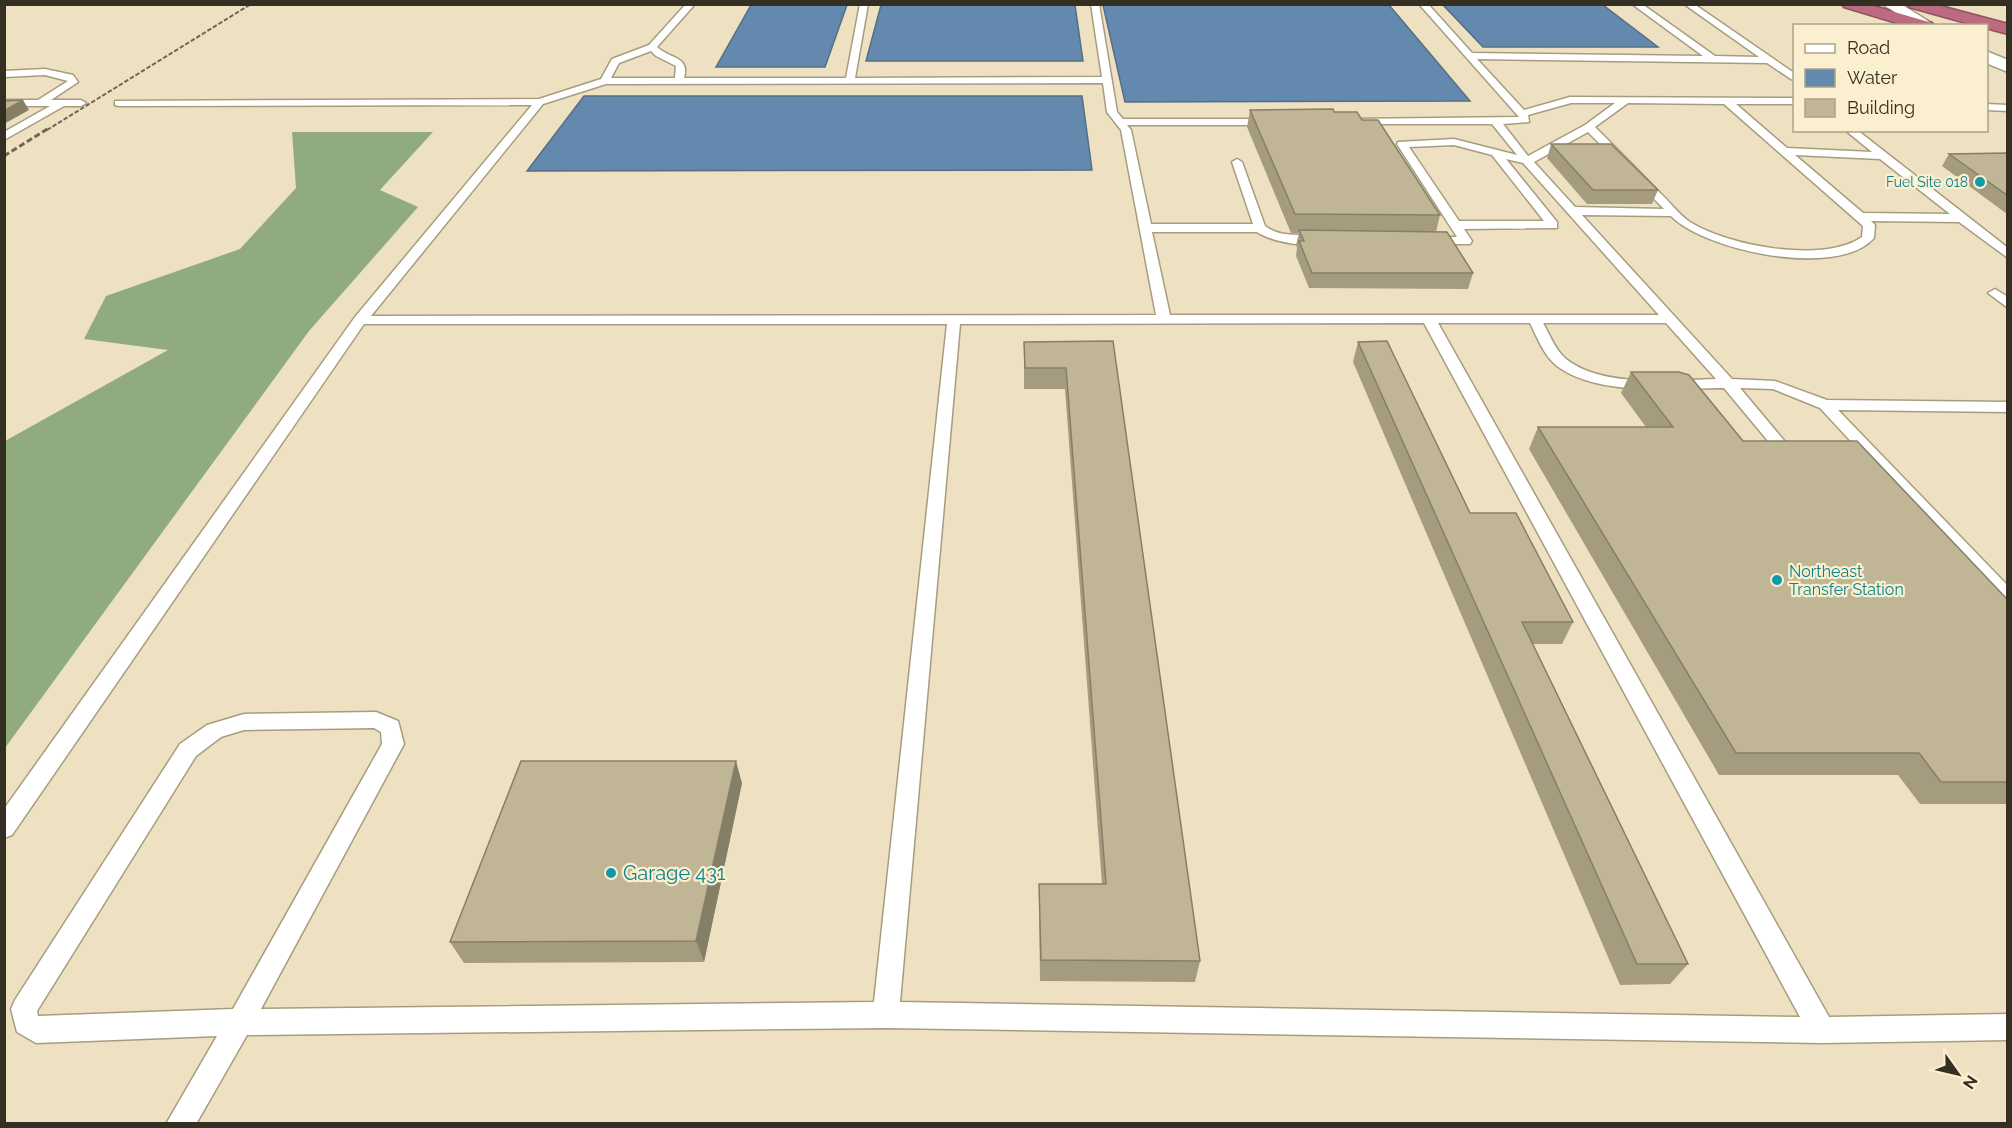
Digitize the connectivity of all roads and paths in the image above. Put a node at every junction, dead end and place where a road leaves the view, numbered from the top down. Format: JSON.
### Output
{"nodes":[{"id":1,"x":691,"y":4,"type":"edge"},
{"id":2,"x":864,"y":4,"type":"edge"},
{"id":3,"x":1095,"y":4,"type":"edge"},
{"id":4,"x":1423,"y":4,"type":"edge"},
{"id":5,"x":1636,"y":4,"type":"edge"},
{"id":6,"x":1688,"y":4,"type":"edge"},
{"id":7,"x":1849,"y":4,"type":"edge"},
{"id":8,"x":1921,"y":6,"type":"edge"},
{"id":9,"x":1886,"y":9,"type":"edge"},
{"id":10,"x":1922,"y":24,"type":"edge"},
{"id":11,"x":2007,"y":29,"type":"edge"},
{"id":12,"x":652,"y":47,"type":"junction"},
{"id":13,"x":1988,"y":47,"type":"edge"},
{"id":14,"x":1988,"y":48,"type":"edge"},
{"id":15,"x":2007,"y":48,"type":"edge"},
{"id":16,"x":1470,"y":56,"type":"junction"},
{"id":17,"x":1713,"y":59,"type":"junction"},
{"id":18,"x":1768,"y":60,"type":"junction"},
{"id":19,"x":2007,"y":67,"type":"edge"},
{"id":20,"x":4,"y":74,"type":"edge"},
{"id":21,"x":1793,"y":77,"type":"edge"},
{"id":22,"x":850,"y":79,"type":"junction"},
{"id":23,"x":1107,"y":80,"type":"junction"},
{"id":24,"x":605,"y":81,"type":"junction"},
{"id":25,"x":679,"y":81,"type":"junction"},
{"id":26,"x":1626,"y":100,"type":"junction"},
{"id":27,"x":1727,"y":101,"type":"junction"},
{"id":28,"x":1793,"y":101,"type":"edge"},
{"id":29,"x":540,"y":102,"type":"junction"},
{"id":30,"x":4,"y":103,"type":"edge"},
{"id":31,"x":40,"y":103,"type":"junction"},
{"id":32,"x":61,"y":103,"type":"junction"},
{"id":33,"x":81,"y":103,"type":"dead end"},
{"id":34,"x":118,"y":103,"type":"dead end"},
{"id":35,"x":1988,"y":107,"type":"edge"},
{"id":36,"x":2007,"y":108,"type":"edge"},
{"id":37,"x":1522,"y":114,"type":"junction"},
{"id":38,"x":1343,"y":121,"type":"edge"},
{"id":39,"x":1495,"y":121,"type":"junction"},
{"id":40,"x":1120,"y":122,"type":"junction"},
{"id":41,"x":1284,"y":122,"type":"edge"},
{"id":42,"x":1589,"y":127,"type":"junction"},
{"id":43,"x":1852,"y":132,"type":"edge"},
{"id":44,"x":4,"y":137,"type":"edge"},
{"id":45,"x":1785,"y":151,"type":"junction"},
{"id":46,"x":1497,"y":155,"type":"junction"},
{"id":47,"x":1882,"y":156,"type":"junction"},
{"id":48,"x":1527,"y":161,"type":"junction"},
{"id":49,"x":1237,"y":162,"type":"dead end"},
{"id":50,"x":1574,"y":211,"type":"junction"},
{"id":51,"x":1674,"y":213,"type":"junction"},
{"id":52,"x":1860,"y":217,"type":"junction"},
{"id":53,"x":1961,"y":218,"type":"junction"},
{"id":54,"x":1456,"y":225,"type":"junction"},
{"id":55,"x":1146,"y":228,"type":"junction"},
{"id":56,"x":1260,"y":228,"type":"junction"},
{"id":57,"x":1328,"y":240,"type":"edge"},
{"id":58,"x":1420,"y":241,"type":"edge"},
{"id":59,"x":2007,"y":254,"type":"edge"},
{"id":60,"x":1995,"y":293,"type":"dead end"},
{"id":61,"x":2007,"y":303,"type":"edge"},
{"id":62,"x":954,"y":319,"type":"junction"},
{"id":63,"x":1164,"y":319,"type":"junction"},
{"id":64,"x":1429,"y":319,"type":"junction"},
{"id":65,"x":1534,"y":319,"type":"junction"},
{"id":66,"x":1670,"y":319,"type":"junction"},
{"id":67,"x":360,"y":320,"type":"junction"},
{"id":68,"x":1728,"y":383,"type":"junction"},
{"id":69,"x":1826,"y":405,"type":"junction"},
{"id":70,"x":2007,"y":406,"type":"edge"},
{"id":71,"x":1785,"y":450,"type":"edge"},
{"id":72,"x":2007,"y":598,"type":"edge"},
{"id":73,"x":4,"y":828,"type":"edge"},
{"id":74,"x":886,"y":1015,"type":"junction"},
{"id":75,"x":240,"y":1022,"type":"junction"},
{"id":76,"x":2007,"y":1027,"type":"edge"},
{"id":77,"x":1822,"y":1029,"type":"junction"},
{"id":78,"x":180,"y":1124,"type":"edge"}],
"edges":[{"from":1,"to":12,"type":"lane"},
{"from":2,"to":22,"type":"lane"},
{"from":3,"to":23,"type":"lane"},
{"from":4,"to":16,"type":"lane"},
{"from":5,"to":17,"type":"lane"},
{"from":6,"to":18,"type":"lane"},
{"from":7,"to":9,"type":"highway"},
{"from":8,"to":11,"type":"highway"},
{"from":9,"to":10,"type":"highway"},
{"from":12,"to":24,"type":"lane"},
{"from":12,"to":25,"type":"lane"},
{"from":13,"to":15,"type":"highway"},
{"from":14,"to":19,"type":"main road"},
{"from":16,"to":17,"type":"lane"},
{"from":16,"to":37,"type":"lane"},
{"from":17,"to":18,"type":"lane"},
{"from":18,"to":21,"type":"lane"},
{"from":20,"to":31,"type":"lane"},
{"from":22,"to":23,"type":"lane"},
{"from":22,"to":25,"type":"lane"},
{"from":23,"to":40,"type":"lane"},
{"from":24,"to":25,"type":"lane"},
{"from":24,"to":29,"type":"lane"},
{"from":26,"to":27,"type":"lane"},
{"from":26,"to":37,"type":"lane"},
{"from":26,"to":42,"type":"lane"},
{"from":27,"to":28,"type":"lane"},
{"from":27,"to":45,"type":"lane"},
{"from":29,"to":34,"type":"lane"},
{"from":29,"to":67,"type":"lane"},
{"from":30,"to":31,"type":"lane"},
{"from":31,"to":32,"type":"lane"},
{"from":32,"to":33,"type":"lane"},
{"from":32,"to":44,"type":"lane"},
{"from":35,"to":36,"type":"lane"},
{"from":37,"to":39,"type":"lane"},
{"from":38,"to":39,"type":"lane"},
{"from":39,"to":48,"type":"lane"},
{"from":40,"to":41,"type":"lane"},
{"from":40,"to":55,"type":"lane"},
{"from":42,"to":48,"type":"lane"},
{"from":42,"to":51,"type":"lane"},
{"from":43,"to":47,"type":"lane"},
{"from":45,"to":47,"type":"lane"},
{"from":45,"to":52,"type":"lane"},
{"from":46,"to":48,"type":"lane"},
{"from":46,"to":54,"type":"lane"},
{"from":46,"to":54,"type":"lane"},
{"from":47,"to":53,"type":"lane"},
{"from":48,"to":50,"type":"lane"},
{"from":49,"to":56,"type":"lane"},
{"from":50,"to":51,"type":"lane"},
{"from":50,"to":66,"type":"lane"},
{"from":51,"to":52,"type":"lane"},
{"from":52,"to":53,"type":"lane"},
{"from":53,"to":59,"type":"lane"},
{"from":54,"to":58,"type":"lane"},
{"from":55,"to":56,"type":"lane"},
{"from":55,"to":63,"type":"lane"},
{"from":56,"to":57,"type":"lane"},
{"from":60,"to":61,"type":"lane"},
{"from":62,"to":63,"type":"lane"},
{"from":62,"to":67,"type":"lane"},
{"from":62,"to":74,"type":"lane"},
{"from":63,"to":64,"type":"lane"},
{"from":64,"to":65,"type":"lane"},
{"from":64,"to":77,"type":"lane"},
{"from":65,"to":66,"type":"lane"},
{"from":65,"to":68,"type":"lane"},
{"from":66,"to":68,"type":"lane"},
{"from":67,"to":73,"type":"lane"},
{"from":68,"to":69,"type":"lane"},
{"from":68,"to":71,"type":"lane"},
{"from":69,"to":70,"type":"lane"},
{"from":69,"to":72,"type":"lane"},
{"from":74,"to":75,"type":"lane"},
{"from":74,"to":77,"type":"lane"},
{"from":75,"to":75,"type":"lane"},
{"from":75,"to":78,"type":"lane"},
{"from":76,"to":77,"type":"lane"}]}
